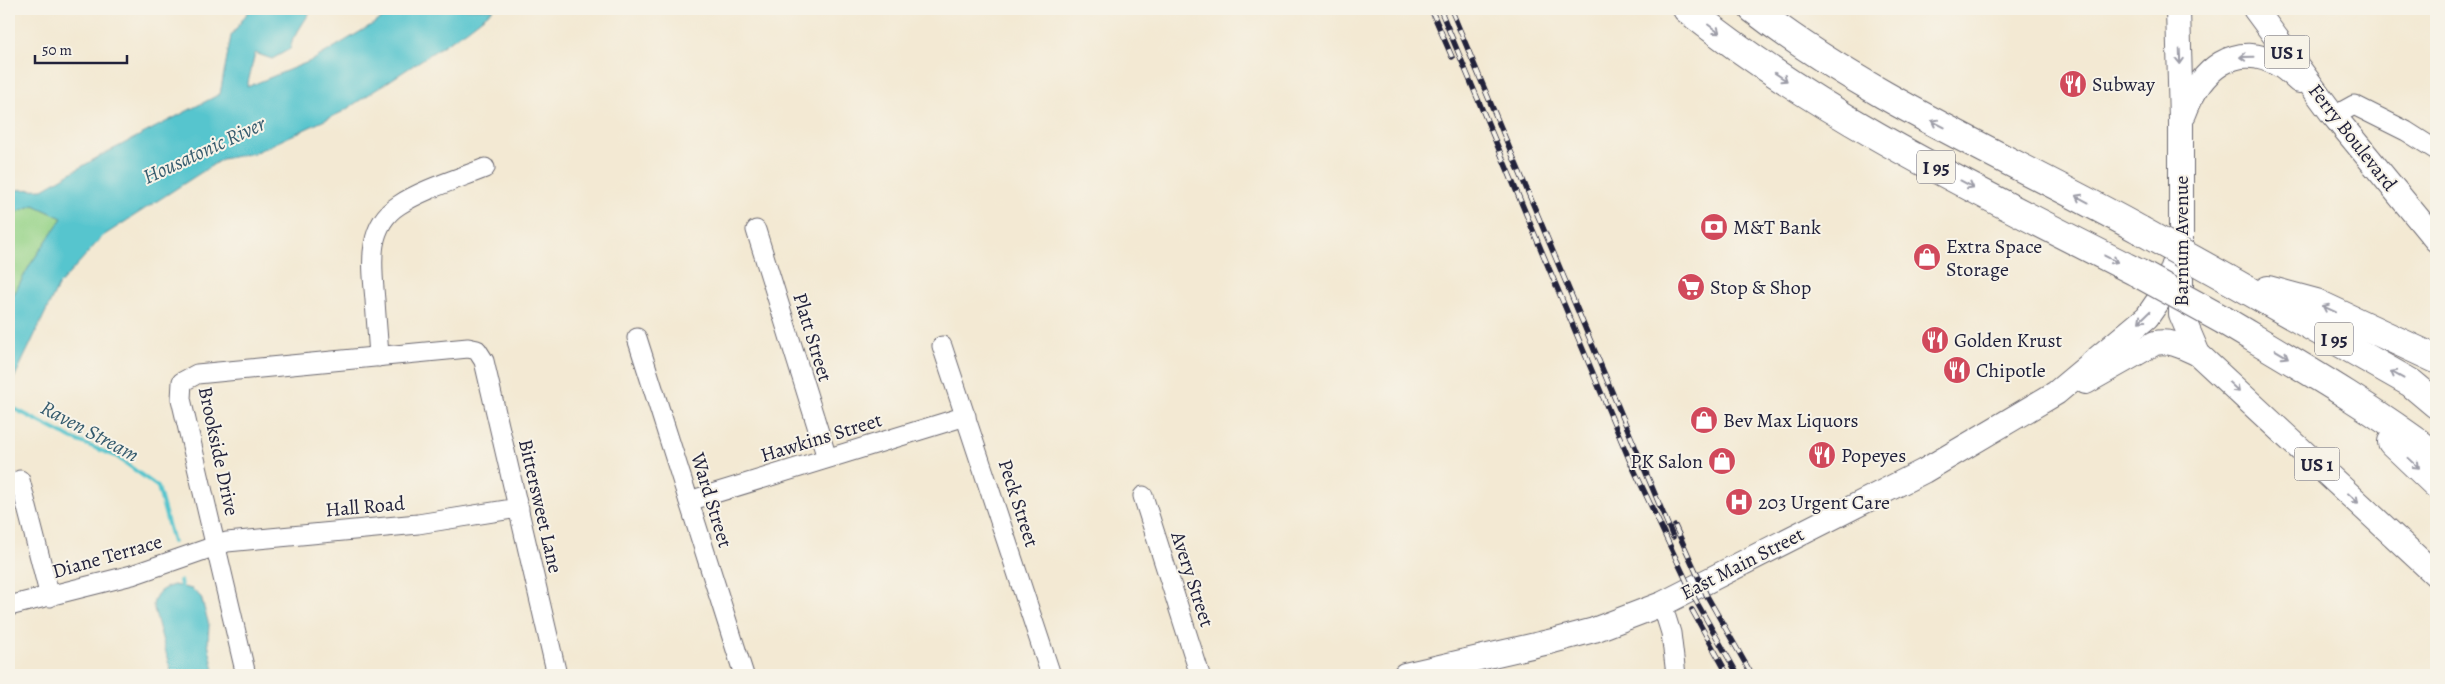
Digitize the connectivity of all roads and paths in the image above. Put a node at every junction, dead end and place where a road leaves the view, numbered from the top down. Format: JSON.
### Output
{"nodes":[{"id":1,"x":1687,"y":9,"type":"edge"},
{"id":2,"x":2178,"y":9,"type":"edge"},
{"id":3,"x":2255,"y":9,"type":"edge"},
{"id":4,"x":1758,"y":13,"type":"edge"},
{"id":5,"x":2319,"y":95,"type":"junction"},
{"id":6,"x":2334,"y":116,"type":"junction"},
{"id":7,"x":2181,"y":120,"type":"junction"},
{"id":8,"x":2436,"y":150,"type":"edge"},
{"id":9,"x":484,"y":168,"type":"dead end"},
{"id":10,"x":756,"y":230,"type":"dead end"},
{"id":11,"x":2436,"y":240,"type":"edge"},
{"id":12,"x":2180,"y":244,"type":"junction"},
{"id":13,"x":2228,"y":279,"type":"junction"},
{"id":14,"x":638,"y":338,"type":"dead end"},
{"id":15,"x":942,"y":346,"type":"dead end"},
{"id":16,"x":477,"y":350,"type":"joint"},
{"id":17,"x":2198,"y":354,"type":"junction"},
{"id":18,"x":379,"y":357,"type":"junction"},
{"id":19,"x":2436,"y":359,"type":"edge"},
{"id":20,"x":2327,"y":382,"type":"junction"},
{"id":21,"x":2056,"y":393,"type":"junction"},
{"id":22,"x":2436,"y":404,"type":"edge"},
{"id":23,"x":966,"y":416,"type":"junction"},
{"id":24,"x":2436,"y":456,"type":"edge"},
{"id":25,"x":827,"y":458,"type":"junction"},
{"id":26,"x":20,"y":480,"type":"dead end"},
{"id":27,"x":2436,"y":484,"type":"edge"},
{"id":28,"x":1143,"y":496,"type":"dead end"},
{"id":29,"x":689,"y":501,"type":"junction"},
{"id":30,"x":519,"y":508,"type":"junction"},
{"id":31,"x":216,"y":545,"type":"junction"},
{"id":32,"x":2436,"y":575,"type":"edge"},
{"id":33,"x":50,"y":596,"type":"junction"},
{"id":34,"x":1662,"y":604,"type":"junction"},
{"id":35,"x":9,"y":606,"type":"edge"},
{"id":36,"x":246,"y":675,"type":"edge"},
{"id":37,"x":557,"y":675,"type":"edge"},
{"id":38,"x":744,"y":675,"type":"edge"},
{"id":39,"x":1051,"y":675,"type":"edge"},
{"id":40,"x":1200,"y":675,"type":"edge"},
{"id":41,"x":1405,"y":675,"type":"edge"},
{"id":42,"x":1676,"y":675,"type":"edge"}],
"edges":[{"from":1,"to":20,"type":"highway","number":"I 95","one_way":true,"bridge":true},
{"from":2,"to":7,"type":"main road","name":"Barnum Avenue","number":"US 1","one_way":true},
{"from":3,"to":5,"type":"main road","name":"Ferry Boulevard","number":"US 1"},
{"from":13,"to":4,"type":"highway","number":"I 95","one_way":true,"bridge":true},
{"from":5,"to":6,"type":"main road","name":"Ferry Boulevard","number":"US 1"},
{"from":5,"to":7,"type":"main road","one_way":true},
{"from":6,"to":8,"type":"street"},
{"from":6,"to":11,"type":"main road","name":"Ferry Boulevard","number":"US 1"},
{"from":7,"to":12,"type":"main road","name":"Barnum Avenue","number":"US 1"},
{"from":9,"to":18,"type":"street"},
{"from":10,"to":25,"type":"street","name":"Platt Street"},
{"from":12,"to":17,"type":"main road","name":"Barnum Avenue","number":"US 1"},
{"from":12,"to":21,"type":"main road","name":"East Main Street","one_way":true},
{"from":19,"to":13,"type":"highway","one_way":true},
{"from":22,"to":13,"type":"highway","number":"I 95","one_way":true},
{"from":14,"to":29,"type":"street","name":"Ward Street"},
{"from":15,"to":23,"type":"street","name":"Peck Street"},
{"from":16,"to":18,"type":"street","name":"Brookside Drive"},
{"from":16,"to":30,"type":"street","name":"Bittersweet Lane"},
{"from":17,"to":21,"type":"main road","name":"East Main Street"},
{"from":17,"to":32,"type":"main road","name":"Barnum Avenue","number":"US 1","one_way":true},
{"from":18,"to":31,"type":"street","name":"Brookside Drive"},
{"from":20,"to":24,"type":"highway","number":"I 95"},
{"from":20,"to":27,"type":"highway","one_way":true},
{"from":21,"to":34,"type":"main road","name":"East Main Street"},
{"from":23,"to":25,"type":"street","name":"Hawkins Street"},
{"from":23,"to":39,"type":"street","name":"Peck Street"},
{"from":25,"to":29,"type":"street","name":"Hawkins Street"},
{"from":26,"to":33,"type":"street"},
{"from":28,"to":40,"type":"street","name":"Avery Street"},
{"from":29,"to":38,"type":"street","name":"Ward Street"},
{"from":30,"to":31,"type":"street","name":"Hall Road"},
{"from":30,"to":37,"type":"street","name":"Bittersweet Lane"},
{"from":31,"to":33,"type":"street","name":"Diane Terrace"},
{"from":31,"to":36,"type":"street","name":"Brookside Drive"},
{"from":33,"to":35,"type":"street","name":"Diane Terrace"},
{"from":34,"to":41,"type":"main road","name":"East Main Street"},
{"from":34,"to":42,"type":"street"}]}
